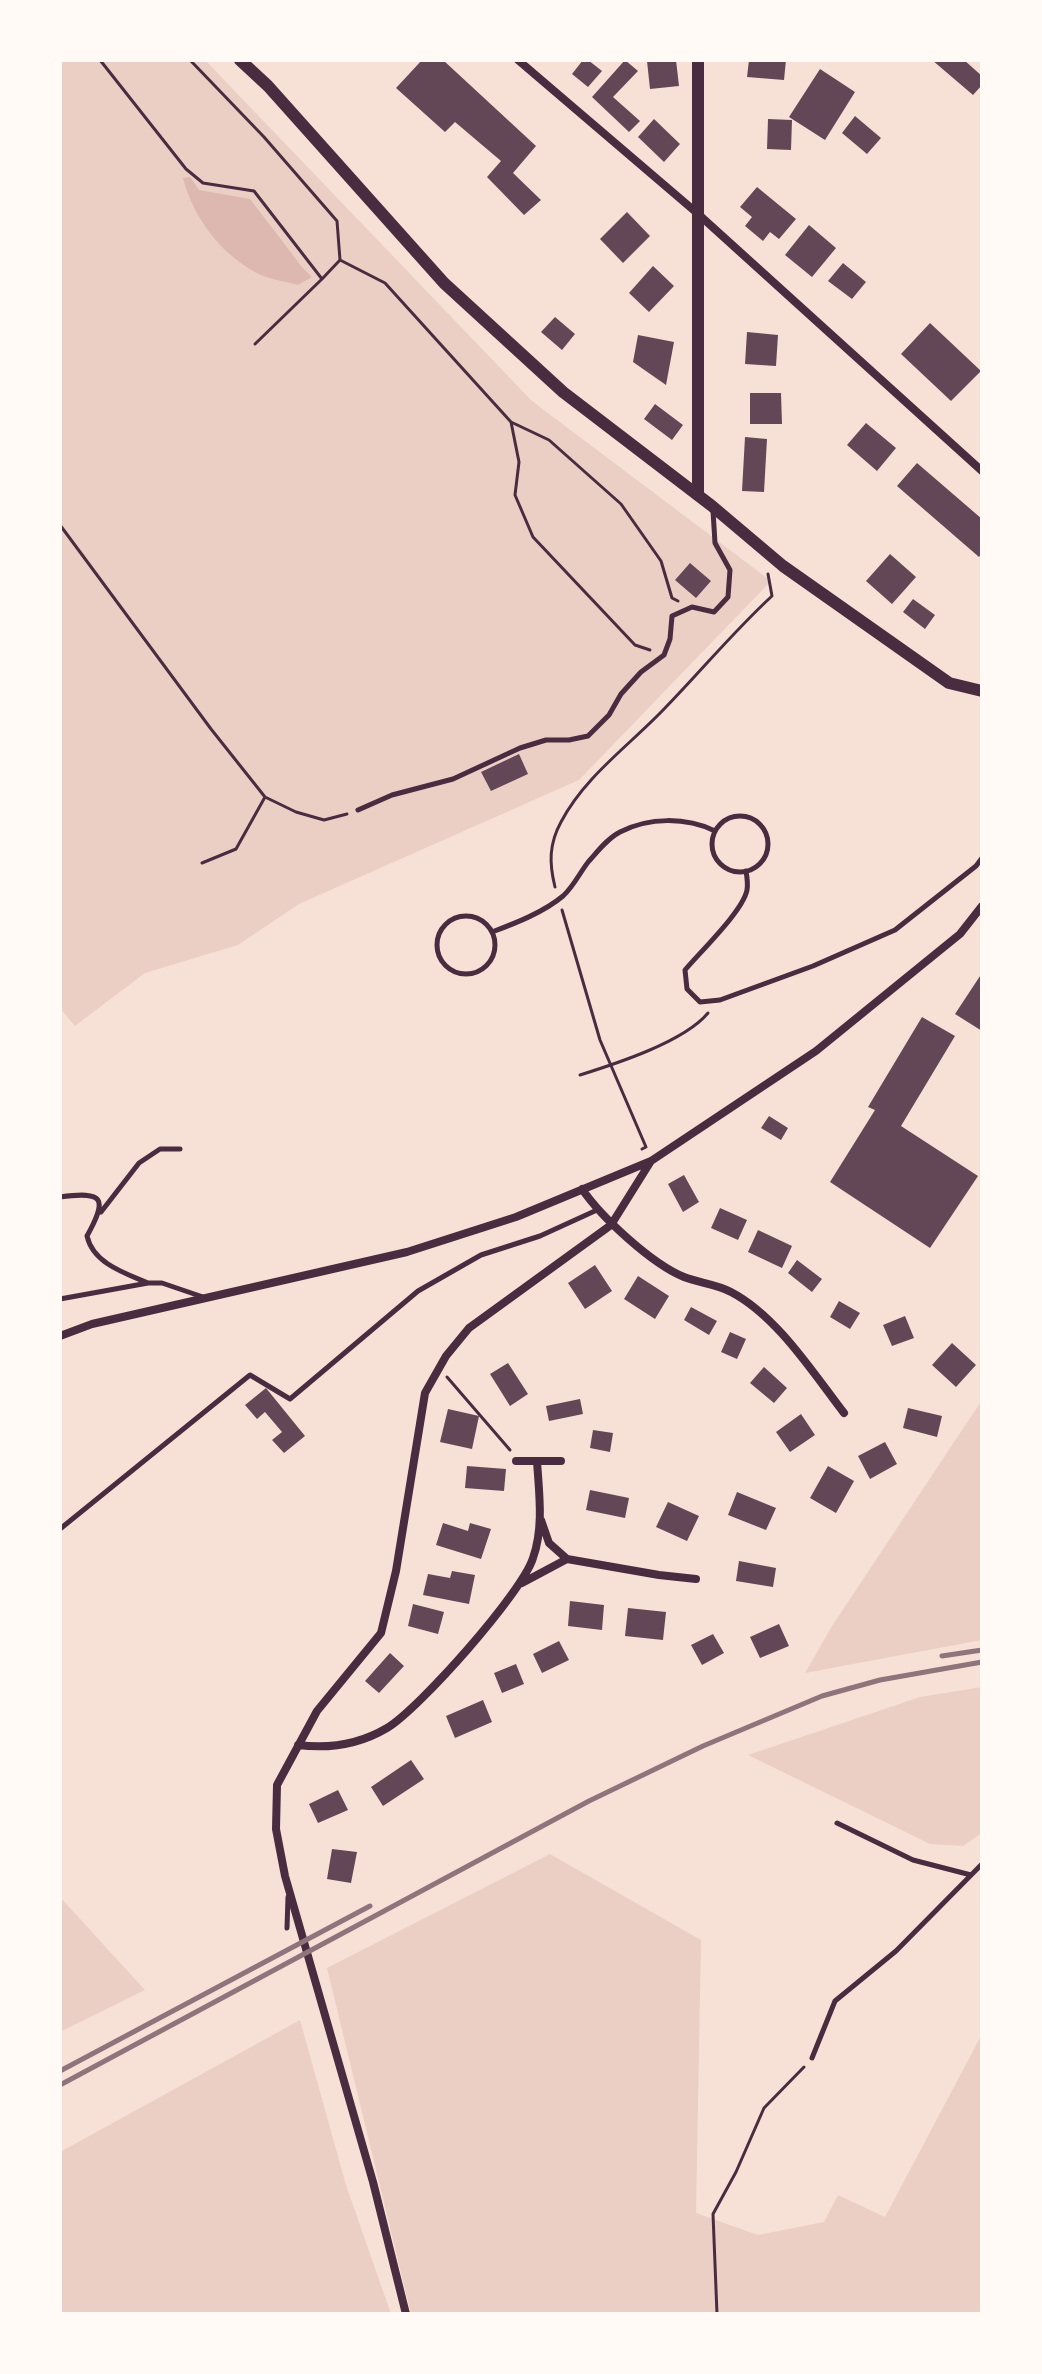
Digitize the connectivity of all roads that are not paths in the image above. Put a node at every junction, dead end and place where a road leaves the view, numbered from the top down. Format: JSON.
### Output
{"nodes":[{"id":1,"x":240,"y":60,"type":"edge"},
{"id":2,"x":518,"y":60,"type":"edge"},
{"id":3,"x":698,"y":60,"type":"edge"},
{"id":4,"x":697,"y":213,"type":"junction"},
{"id":5,"x":982,"y":471,"type":"edge"},
{"id":6,"x":698,"y":495,"type":"junction"},
{"id":7,"x":712,"y":506,"type":"junction"},
{"id":8,"x":982,"y":691,"type":"edge"},
{"id":9,"x":358,"y":810,"type":"road end"},
{"id":10,"x":715,"y":831,"type":"junction"},
{"id":11,"x":982,"y":858,"type":"edge"},
{"id":12,"x":746,"y":871,"type":"junction"},
{"id":13,"x":982,"y":906,"type":"edge"},
{"id":14,"x":492,"y":932,"type":"junction"},
{"id":15,"x":180,"y":1149,"type":"dead end"},
{"id":16,"x":651,"y":1161,"type":"junction"},
{"id":17,"x":582,"y":1189,"type":"junction"},
{"id":18,"x":60,"y":1197,"type":"edge"},
{"id":19,"x":597,"y":1210,"type":"junction"},
{"id":20,"x":101,"y":1212,"type":"junction"},
{"id":21,"x":611,"y":1225,"type":"junction"},
{"id":22,"x":148,"y":1283,"type":"junction"},
{"id":23,"x":204,"y":1298,"type":"junction"},
{"id":24,"x":60,"y":1299,"type":"edge"},
{"id":25,"x":60,"y":1336,"type":"edge"},
{"id":26,"x":844,"y":1413,"type":"dead end"},
{"id":27,"x":516,"y":1461,"type":"road end"},
{"id":28,"x":537,"y":1461,"type":"junction"},
{"id":29,"x":561,"y":1461,"type":"dead end"},
{"id":30,"x":541,"y":1519,"type":"junction"},
{"id":31,"x":60,"y":1529,"type":"edge"},
{"id":32,"x":567,"y":1559,"type":"junction"},
{"id":33,"x":696,"y":1579,"type":"dead end"},
{"id":34,"x":522,"y":1583,"type":"junction"},
{"id":35,"x":298,"y":1745,"type":"junction"},
{"id":36,"x":837,"y":1823,"type":"dead end"},
{"id":37,"x":982,"y":1864,"type":"edge"},
{"id":38,"x":972,"y":1875,"type":"junction"},
{"id":39,"x":285,"y":1876,"type":"junction"},
{"id":40,"x":287,"y":1928,"type":"dead end"},
{"id":41,"x":812,"y":2058,"type":"road end"},
{"id":42,"x":406,"y":2314,"type":"edge"}],
"edges":[{"from":1,"to":6,"type":"street"},
{"from":2,"to":4,"type":"street"},
{"from":3,"to":4,"type":"street"},
{"from":4,"to":5,"type":"street"},
{"from":4,"to":6,"type":"street"},
{"from":6,"to":7,"type":"street"},
{"from":7,"to":8,"type":"street"},
{"from":7,"to":9,"type":"lane"},
{"from":10,"to":12,"type":"lane"},
{"from":10,"to":12,"type":"lane"},
{"from":10,"to":14,"type":"lane"},
{"from":11,"to":12,"type":"lane"},
{"from":13,"to":16,"type":"street"},
{"from":14,"to":14,"type":"lane"},
{"from":15,"to":20,"type":"lane"},
{"from":16,"to":17,"type":"street"},
{"from":16,"to":21,"type":"street"},
{"from":17,"to":19,"type":"street"},
{"from":17,"to":23,"type":"street"},
{"from":18,"to":20,"type":"lane"},
{"from":19,"to":21,"type":"street"},
{"from":19,"to":31,"type":"lane"},
{"from":20,"to":22,"type":"lane"},
{"from":21,"to":26,"type":"street"},
{"from":21,"to":35,"type":"street"},
{"from":22,"to":23,"type":"lane"},
{"from":22,"to":24,"type":"lane"},
{"from":23,"to":25,"type":"street"},
{"from":27,"to":28,"type":"street"},
{"from":28,"to":29,"type":"street"},
{"from":28,"to":30,"type":"street"},
{"from":30,"to":32,"type":"street"},
{"from":30,"to":34,"type":"street"},
{"from":32,"to":33,"type":"street"},
{"from":32,"to":34,"type":"street"},
{"from":34,"to":35,"type":"street"},
{"from":35,"to":39,"type":"street"},
{"from":36,"to":38,"type":"lane"},
{"from":37,"to":38,"type":"lane"},
{"from":38,"to":41,"type":"lane"},
{"from":39,"to":40,"type":"lane"},
{"from":39,"to":42,"type":"street"}]}
